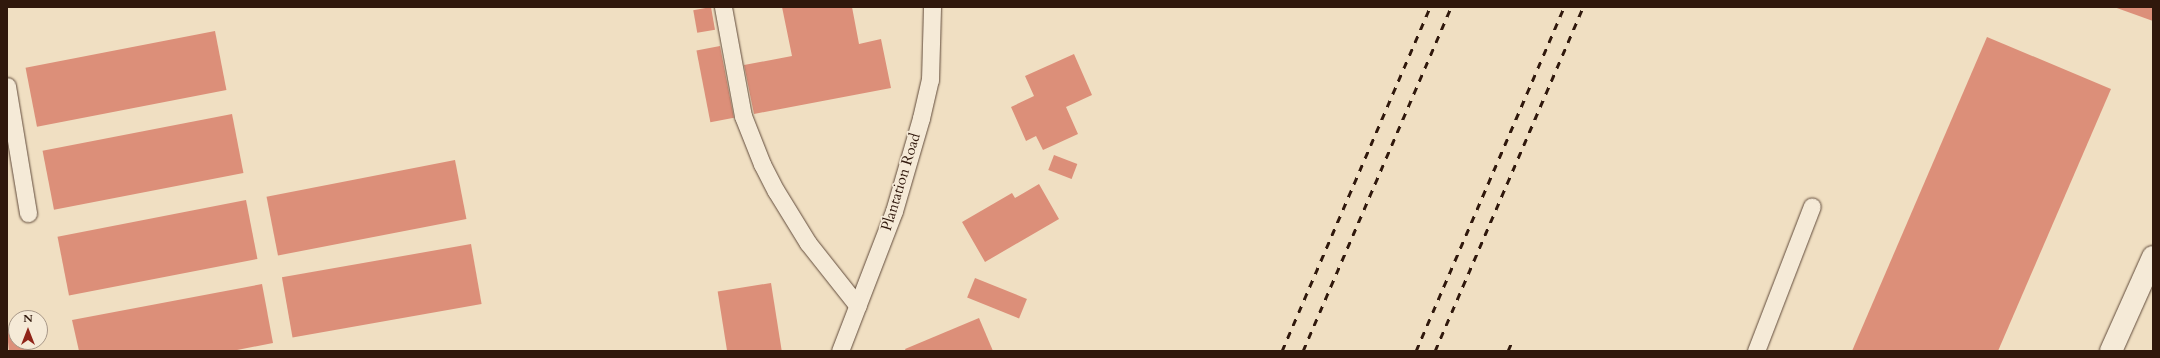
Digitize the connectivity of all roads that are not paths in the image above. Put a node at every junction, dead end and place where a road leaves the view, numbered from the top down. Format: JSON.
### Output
{"nodes":[{"id":1,"x":722,"y":7,"type":"edge"},
{"id":2,"x":932,"y":7,"type":"edge"},
{"id":3,"x":7,"y":86,"type":"edge"},
{"id":4,"x":1812,"y":206,"type":"dead end"},
{"id":5,"x":28,"y":213,"type":"dead end"},
{"id":6,"x":2153,"y":257,"type":"edge"},
{"id":7,"x":858,"y":306,"type":"junction"},
{"id":8,"x":840,"y":351,"type":"edge"},
{"id":9,"x":1756,"y":351,"type":"edge"},
{"id":10,"x":2111,"y":351,"type":"edge"}],
"edges":[{"from":1,"to":7,"type":"lane"},
{"from":2,"to":7,"type":"lane","name":"Plantation Road"},
{"from":3,"to":5,"type":"lane"},
{"from":4,"to":9,"type":"lane"},
{"from":6,"to":10,"type":"street"},
{"from":7,"to":8,"type":"lane","name":"Plantation Road"}]}
